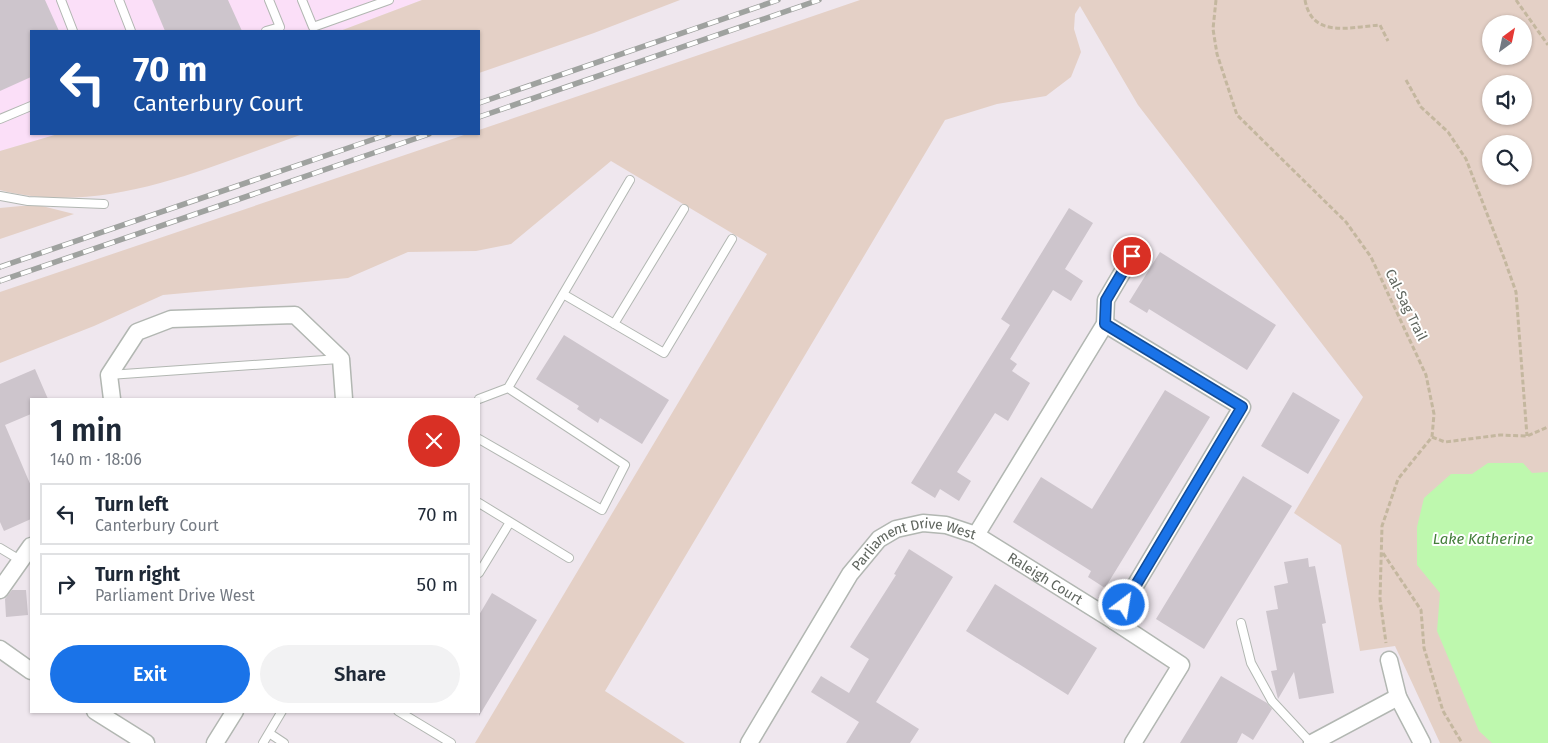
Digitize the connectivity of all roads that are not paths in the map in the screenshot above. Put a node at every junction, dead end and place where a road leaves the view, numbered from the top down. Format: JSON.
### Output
{"nodes":[{"id":1,"x":60,"y":0,"type":"edge"},
{"id":2,"x":119,"y":0,"type":"edge"},
{"id":3,"x":269,"y":0,"type":"edge"},
{"id":4,"x":302,"y":0,"type":"edge"},
{"id":5,"x":388,"y":0,"type":"edge"},
{"id":6,"x":73,"y":30,"type":"edge"},
{"id":7,"x":131,"y":30,"type":"edge"},
{"id":8,"x":270,"y":30,"type":"edge"},
{"id":9,"x":30,"y":106,"type":"edge"},
{"id":10,"x":0,"y":119,"type":"edge"},
{"id":11,"x":630,"y":180,"type":"dead end"},
{"id":12,"x":0,"y":196,"type":"edge"},
{"id":13,"x":104,"y":204,"type":"dead end"},
{"id":14,"x":684,"y":209,"type":"dead end"},
{"id":15,"x":732,"y":239,"type":"dead end"},
{"id":16,"x":1132,"y":256,"type":"dead end"},
{"id":17,"x":563,"y":294,"type":"junction"},
{"id":18,"x":614,"y":324,"type":"junction"},
{"id":19,"x":1105,"y":324,"type":"junction"},
{"id":20,"x":341,"y":359,"type":"junction"},
{"id":21,"x":110,"y":375,"type":"junction"},
{"id":22,"x":508,"y":388,"type":"junction"},
{"id":23,"x":112,"y":398,"type":"edge"},
{"id":24,"x":344,"y":398,"type":"edge"},
{"id":25,"x":480,"y":399,"type":"edge"},
{"id":26,"x":480,"y":440,"type":"edge"},
{"id":27,"x":480,"y":504,"type":"edge"},
{"id":28,"x":510,"y":522,"type":"junction"},
{"id":29,"x":976,"y":535,"type":"junction"},
{"id":30,"x":30,"y":547,"type":"edge"},
{"id":31,"x":0,"y":548,"type":"edge"},
{"id":32,"x":568,"y":558,"type":"dead end"},
{"id":33,"x":20,"y":560,"type":"junction"},
{"id":34,"x":480,"y":572,"type":"edge"},
{"id":35,"x":0,"y":590,"type":"edge"},
{"id":36,"x":1114,"y":621,"type":"junction"},
{"id":37,"x":1242,"y":623,"type":"dead end"},
{"id":38,"x":0,"y":649,"type":"edge"},
{"id":39,"x":1389,"y":660,"type":"road end"},
{"id":40,"x":30,"y":669,"type":"edge"},
{"id":41,"x":1398,"y":697,"type":"junction"},
{"id":42,"x":98,"y":713,"type":"edge"},
{"id":43,"x":234,"y":713,"type":"edge"},
{"id":44,"x":281,"y":713,"type":"edge"},
{"id":45,"x":401,"y":713,"type":"edge"},
{"id":46,"x":269,"y":733,"type":"junction"},
{"id":47,"x":146,"y":743,"type":"edge"},
{"id":48,"x":216,"y":743,"type":"edge"},
{"id":49,"x":263,"y":743,"type":"edge"},
{"id":50,"x":284,"y":743,"type":"edge"},
{"id":51,"x":451,"y":743,"type":"edge"},
{"id":52,"x":749,"y":743,"type":"edge"},
{"id":53,"x":1133,"y":743,"type":"edge"},
{"id":54,"x":1312,"y":743,"type":"edge"},
{"id":55,"x":1422,"y":743,"type":"edge"}],
"edges":[{"from":1,"to":6,"type":"lane"},
{"from":2,"to":7,"type":"lane"},
{"from":3,"to":8,"type":"lane"},
{"from":4,"to":5,"type":"lane"},
{"from":9,"to":10,"type":"lane"},
{"from":11,"to":17,"type":"lane"},
{"from":12,"to":13,"type":"lane"},
{"from":14,"to":18,"type":"lane"},
{"from":15,"to":18,"type":"lane"},
{"from":16,"to":19,"type":"street","name":"Parliament Drive West"},
{"from":17,"to":18,"type":"lane"},
{"from":17,"to":22,"type":"lane"},
{"from":19,"to":29,"type":"street","name":"Parliament Drive West"},
{"from":19,"to":36,"type":"street"},
{"from":20,"to":21,"type":"lane"},
{"from":20,"to":21,"type":"street"},
{"from":20,"to":24,"type":"street"},
{"from":21,"to":23,"type":"street"},
{"from":22,"to":25,"type":"lane"},
{"from":22,"to":26,"type":"lane"},
{"from":27,"to":28,"type":"lane"},
{"from":28,"to":32,"type":"lane"},
{"from":28,"to":34,"type":"lane"},
{"from":29,"to":36,"type":"street","name":"Raleigh Court"},
{"from":29,"to":52,"type":"street","name":"Parliament Drive West"},
{"from":30,"to":33,"type":"street"},
{"from":31,"to":33,"type":"lane"},
{"from":33,"to":35,"type":"street"},
{"from":36,"to":53,"type":"street","name":"Raleigh Court"},
{"from":37,"to":54,"type":"lane"},
{"from":38,"to":40,"type":"street"},
{"from":39,"to":41,"type":"street"},
{"from":41,"to":54,"type":"street"},
{"from":41,"to":55,"type":"street"},
{"from":42,"to":47,"type":"street"},
{"from":43,"to":48,"type":"street"},
{"from":44,"to":46,"type":"lane"},
{"from":45,"to":51,"type":"lane"},
{"from":46,"to":49,"type":"lane"},
{"from":46,"to":50,"type":"lane"}]}
